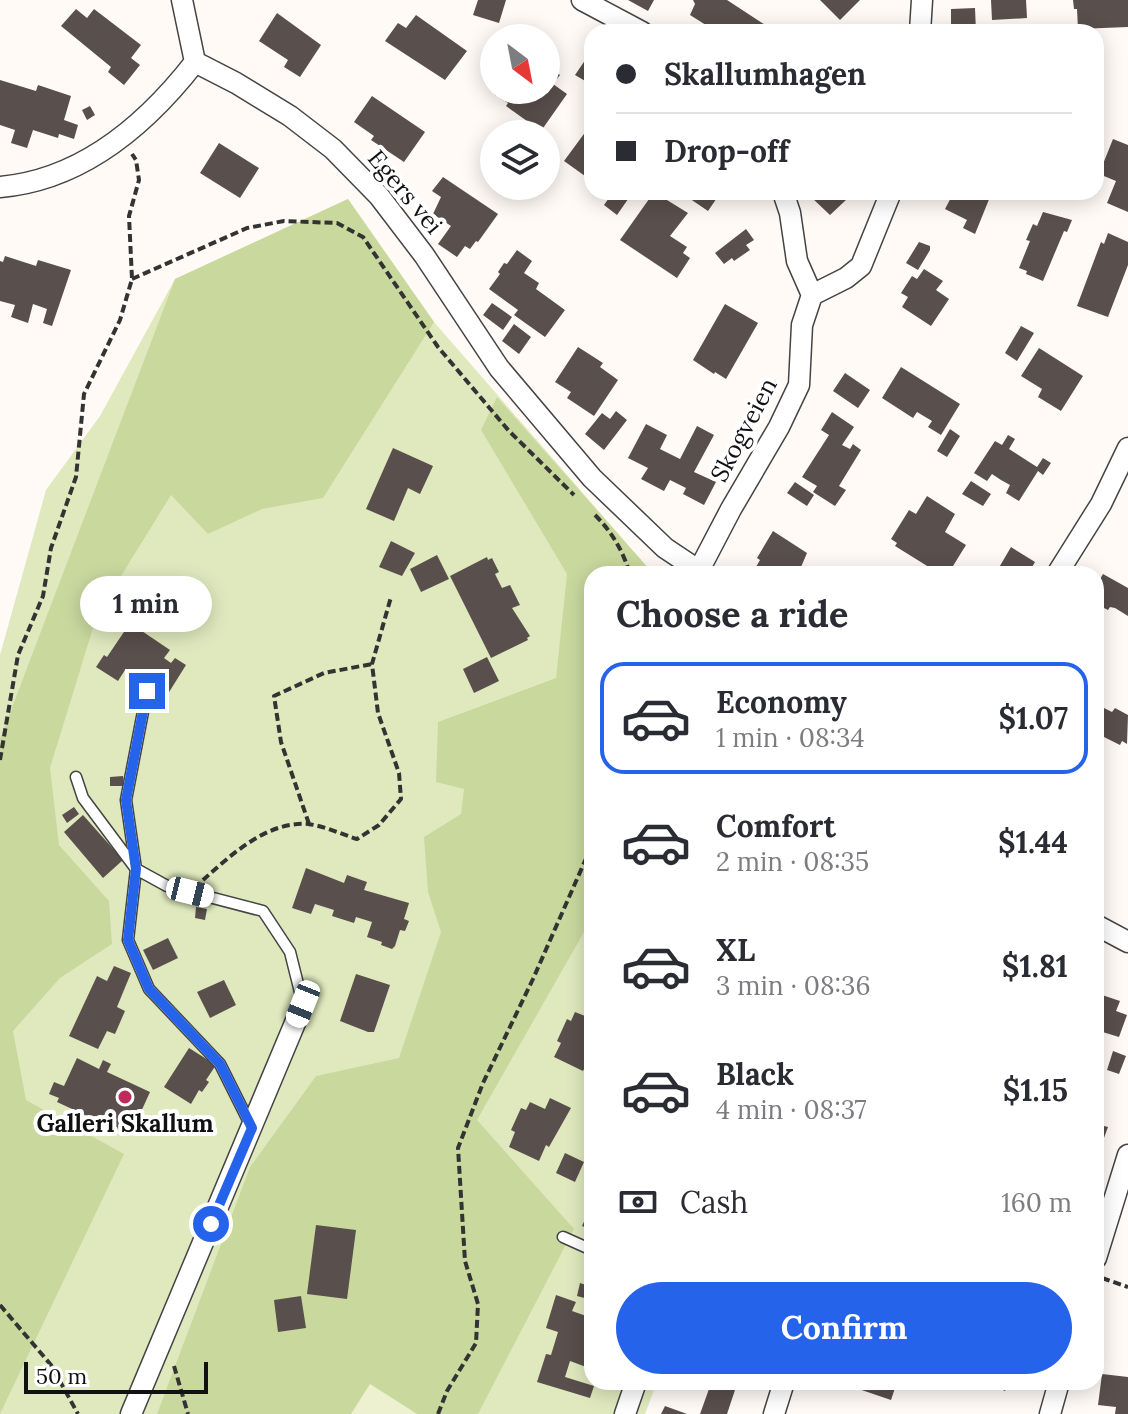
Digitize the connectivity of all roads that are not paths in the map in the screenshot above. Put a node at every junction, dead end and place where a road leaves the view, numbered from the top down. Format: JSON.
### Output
{"nodes":[{"id":1,"x":182,"y":0,"type":"edge"},
{"id":2,"x":582,"y":0,"type":"edge"},
{"id":3,"x":922,"y":0,"type":"edge"},
{"id":4,"x":627,"y":24,"type":"edge"},
{"id":5,"x":920,"y":24,"type":"edge"},
{"id":6,"x":195,"y":62,"type":"junction"},
{"id":7,"x":0,"y":187,"type":"edge"},
{"id":8,"x":786,"y":200,"type":"edge"},
{"id":9,"x":888,"y":200,"type":"edge"},
{"id":10,"x":812,"y":295,"type":"junction"},
{"id":11,"x":1128,"y":448,"type":"edge"},
{"id":12,"x":690,"y":566,"type":"edge"},
{"id":13,"x":701,"y":566,"type":"edge"},
{"id":14,"x":1062,"y":566,"type":"edge"},
{"id":15,"x":147,"y":691,"type":"dead end"},
{"id":16,"x":76,"y":777,"type":"dead end"},
{"id":17,"x":136,"y":869,"type":"junction"},
{"id":18,"x":1104,"y":929,"type":"edge"},
{"id":19,"x":1128,"y":942,"type":"edge"},
{"id":20,"x":303,"y":1004,"type":"joint"},
{"id":21,"x":252,"y":1128,"type":"junction"},
{"id":22,"x":1128,"y":1155,"type":"edge"},
{"id":23,"x":1104,"y":1232,"type":"edge"},
{"id":24,"x":563,"y":1237,"type":"dead end"},
{"id":25,"x":584,"y":1246,"type":"edge"},
{"id":26,"x":633,"y":1390,"type":"edge"},
{"id":27,"x":782,"y":1390,"type":"edge"},
{"id":28,"x":1057,"y":1390,"type":"edge"},
{"id":29,"x":131,"y":1414,"type":"edge"},
{"id":30,"x":625,"y":1414,"type":"edge"},
{"id":31,"x":774,"y":1414,"type":"edge"},
{"id":32,"x":1050,"y":1414,"type":"edge"}],
"edges":[{"from":1,"to":6,"type":"street"},
{"from":2,"to":4,"type":"street"},
{"from":3,"to":5,"type":"street"},
{"from":6,"to":7,"type":"street"},
{"from":6,"to":12,"type":"street","name":"Egers vei"},
{"from":8,"to":10,"type":"street"},
{"from":9,"to":10,"type":"street"},
{"from":10,"to":13,"type":"street","name":"Skogveien"},
{"from":11,"to":14,"type":"street"},
{"from":15,"to":17,"type":"lane"},
{"from":16,"to":17,"type":"lane"},
{"from":17,"to":20,"type":"lane"},
{"from":17,"to":21,"type":"lane"},
{"from":18,"to":19,"type":"street"},
{"from":20,"to":21,"type":"street"},
{"from":21,"to":29,"type":"street"},
{"from":22,"to":23,"type":"street"},
{"from":24,"to":25,"type":"lane"},
{"from":26,"to":30,"type":"street"},
{"from":27,"to":31,"type":"street"},
{"from":28,"to":32,"type":"street"}]}
